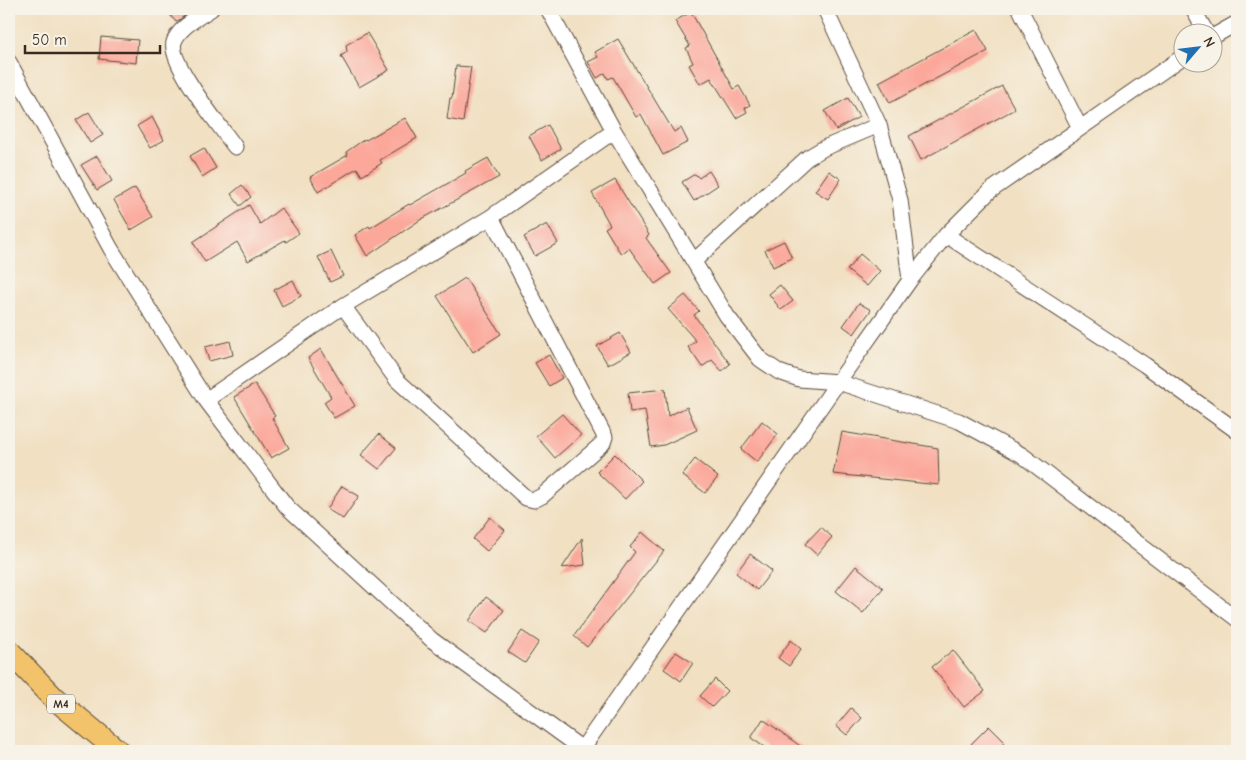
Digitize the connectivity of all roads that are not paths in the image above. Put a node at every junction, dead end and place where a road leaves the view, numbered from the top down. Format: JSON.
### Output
{"nodes":[{"id":1,"x":211,"y":9,"type":"edge"},
{"id":2,"x":824,"y":9,"type":"edge"},
{"id":3,"x":1020,"y":9,"type":"edge"},
{"id":4,"x":1193,"y":9,"type":"edge"},
{"id":5,"x":554,"y":11,"type":"edge"},
{"id":6,"x":1200,"y":22,"type":"edge"},
{"id":7,"x":1237,"y":23,"type":"edge"},
{"id":8,"x":1224,"y":30,"type":"edge"},
{"id":9,"x":9,"y":62,"type":"edge"},
{"id":10,"x":1174,"y":63,"type":"edge"},
{"id":11,"x":879,"y":125,"type":"junction"},
{"id":12,"x":1080,"y":128,"type":"junction"},
{"id":13,"x":614,"y":131,"type":"junction"},
{"id":14,"x":235,"y":147,"type":"dead end"},
{"id":15,"x":491,"y":217,"type":"junction"},
{"id":16,"x":946,"y":236,"type":"junction"},
{"id":17,"x":694,"y":261,"type":"junction"},
{"id":18,"x":910,"y":280,"type":"junction"},
{"id":19,"x":343,"y":306,"type":"junction"},
{"id":20,"x":838,"y":382,"type":"junction"},
{"id":21,"x":206,"y":400,"type":"junction"},
{"id":22,"x":1237,"y":431,"type":"edge"},
{"id":23,"x":1237,"y":620,"type":"edge"},
{"id":24,"x":9,"y":651,"type":"edge"},
{"id":25,"x":584,"y":750,"type":"edge"},
{"id":26,"x":118,"y":751,"type":"edge"}],
"edges":[{"from":1,"to":14,"type":"street"},
{"from":2,"to":11,"type":"street"},
{"from":3,"to":12,"type":"street"},
{"from":4,"to":6,"type":"street"},
{"from":5,"to":13,"type":"street"},
{"from":7,"to":8,"type":"street"},
{"from":9,"to":21,"type":"street"},
{"from":10,"to":12,"type":"street"},
{"from":11,"to":17,"type":"street"},
{"from":11,"to":18,"type":"street"},
{"from":12,"to":16,"type":"street"},
{"from":13,"to":15,"type":"street"},
{"from":13,"to":17,"type":"street"},
{"from":15,"to":19,"type":"street"},
{"from":15,"to":19,"type":"street"},
{"from":16,"to":18,"type":"street"},
{"from":16,"to":22,"type":"street"},
{"from":17,"to":20,"type":"street"},
{"from":18,"to":20,"type":"street"},
{"from":19,"to":21,"type":"street"},
{"from":20,"to":23,"type":"street"},
{"from":20,"to":25,"type":"street"},
{"from":21,"to":25,"type":"street"},
{"from":24,"to":26,"type":"main road","number":"M4"}]}
